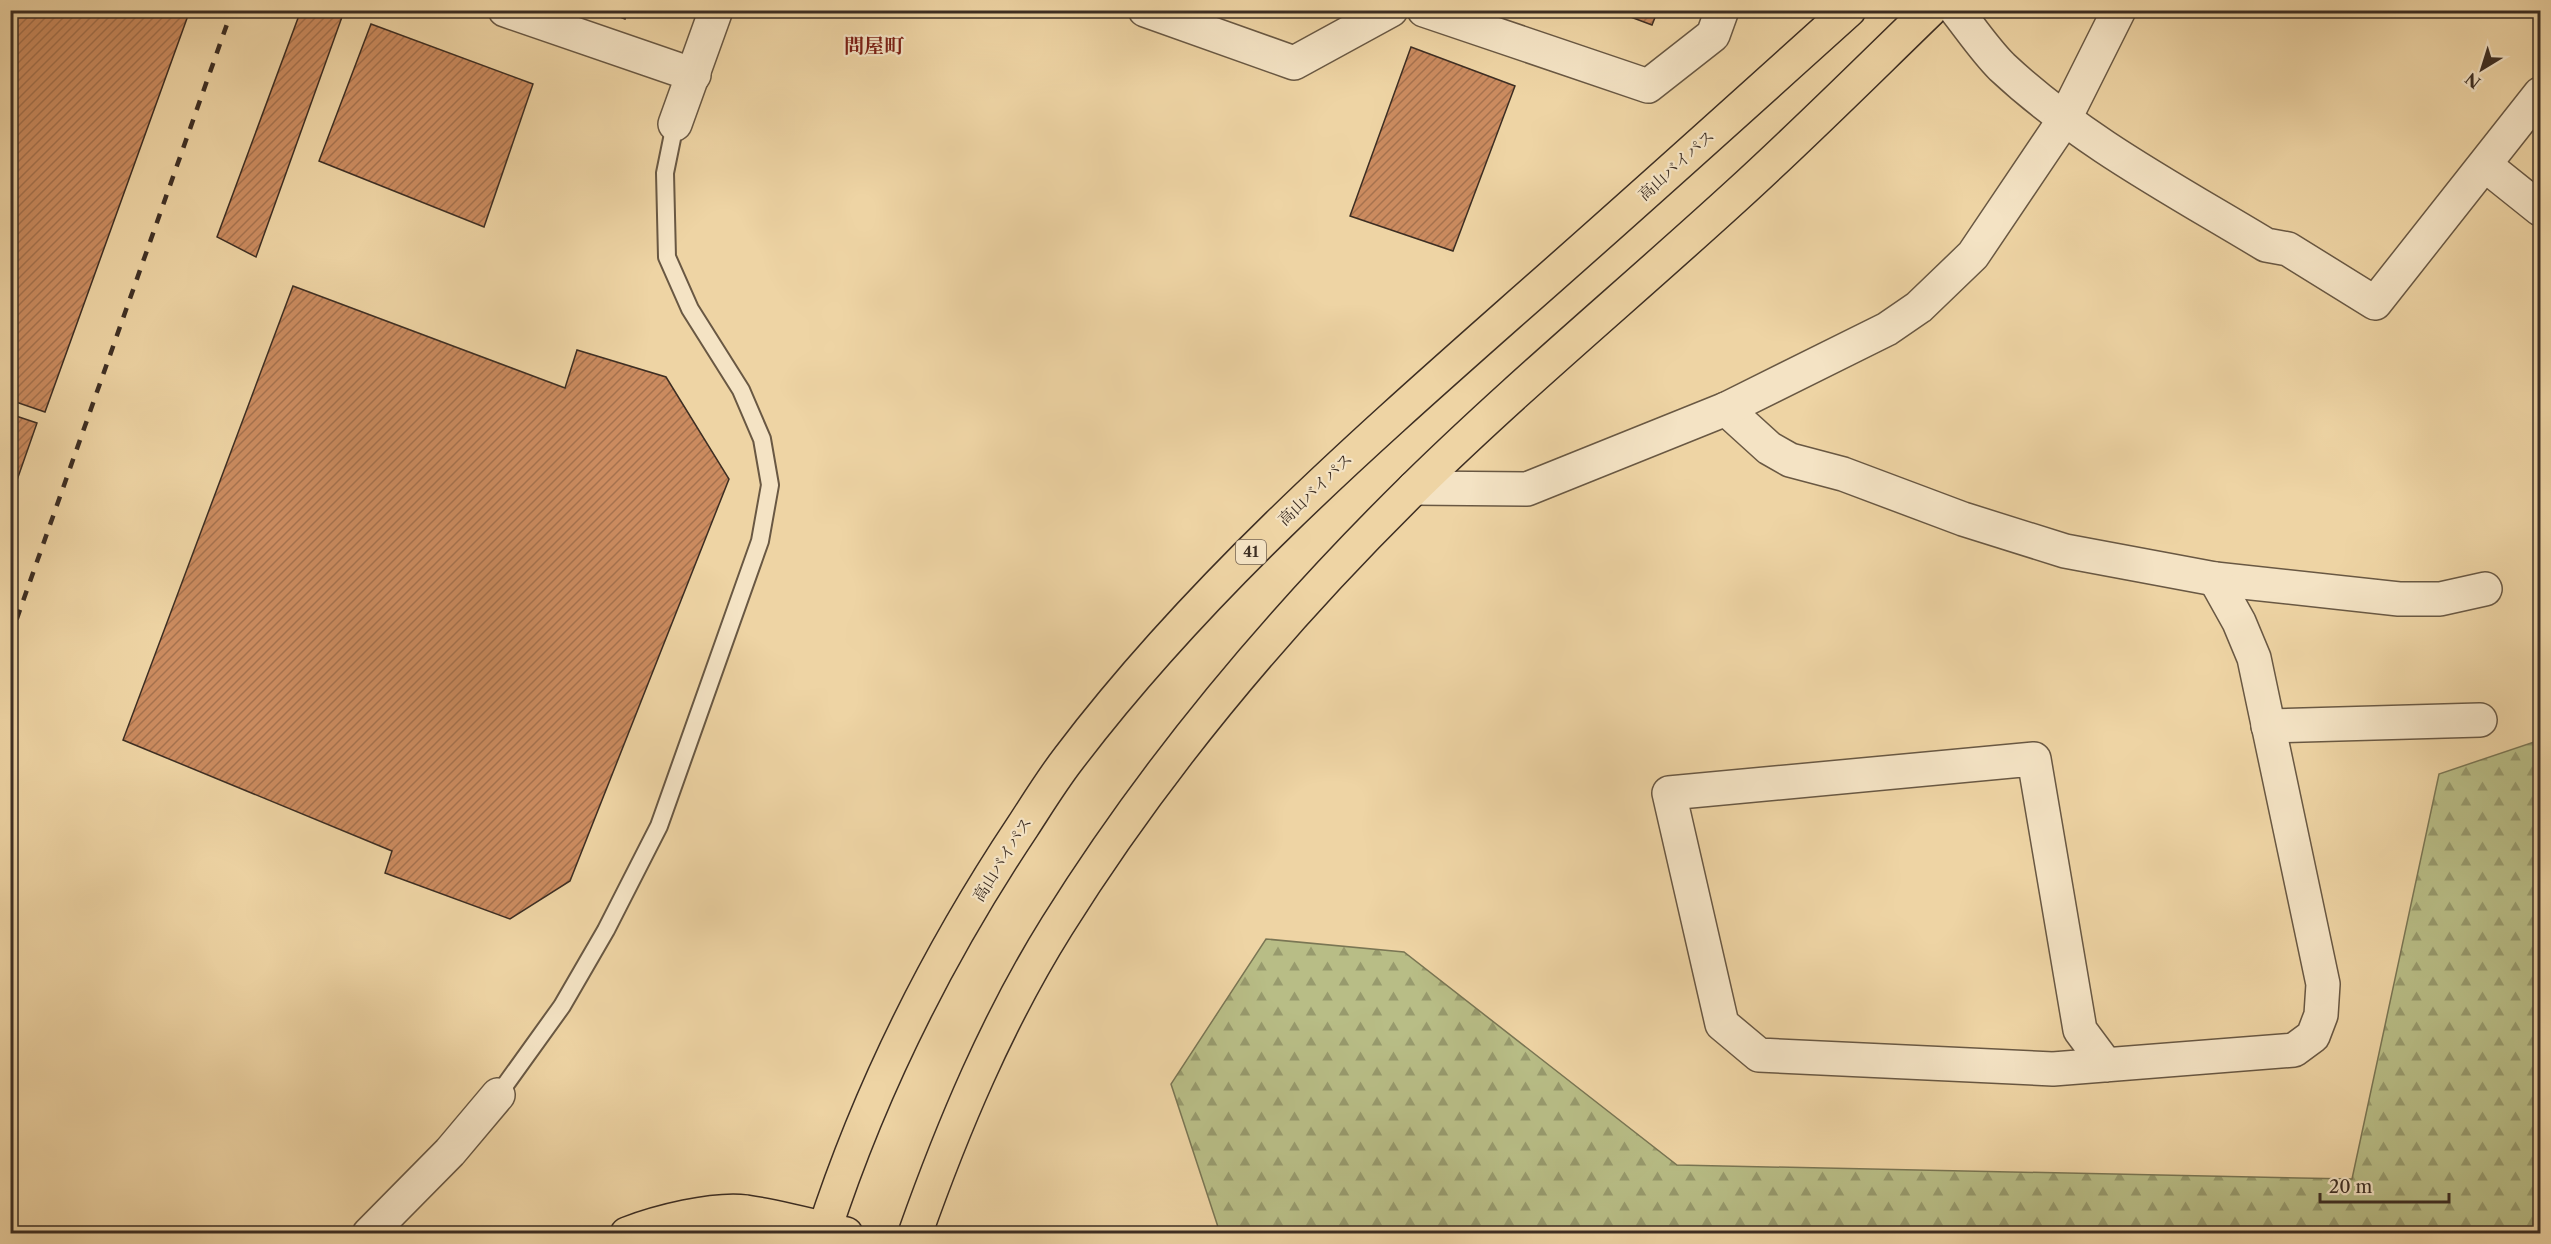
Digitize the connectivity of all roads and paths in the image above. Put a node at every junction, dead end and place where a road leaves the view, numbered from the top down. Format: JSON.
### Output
{"nodes":[{"id":1,"x":505,"y":10,"type":"edge"},
{"id":2,"x":716,"y":10,"type":"edge"},
{"id":3,"x":1145,"y":10,"type":"edge"},
{"id":4,"x":1391,"y":10,"type":"edge"},
{"id":5,"x":1424,"y":10,"type":"edge"},
{"id":6,"x":1722,"y":10,"type":"edge"},
{"id":7,"x":1849,"y":10,"type":"edge"},
{"id":8,"x":1930,"y":10,"type":"edge"},
{"id":9,"x":1956,"y":10,"type":"edge"},
{"id":10,"x":2119,"y":10,"type":"edge"},
{"id":11,"x":1353,"y":21,"type":"edge"},
{"id":12,"x":694,"y":75,"type":"junction"},
{"id":13,"x":2541,"y":94,"type":"edge"},
{"id":14,"x":2064,"y":120,"type":"junction"},
{"id":15,"x":675,"y":124,"type":"joint"},
{"id":16,"x":2485,"y":165,"type":"junction"},
{"id":17,"x":2541,"y":209,"type":"edge"},
{"id":18,"x":1726,"y":409,"type":"junction"},
{"id":19,"x":1414,"y":488,"type":"junction"},
{"id":20,"x":2215,"y":579,"type":"junction"},
{"id":21,"x":2485,"y":589,"type":"dead end"},
{"id":22,"x":2480,"y":720,"type":"dead end"},
{"id":23,"x":2268,"y":726,"type":"junction"},
{"id":24,"x":2106,"y":1065,"type":"junction"},
{"id":25,"x":498,"y":1095,"type":"joint"},
{"id":26,"x":831,"y":1232,"type":"edge"},
{"id":27,"x":369,"y":1233,"type":"edge"},
{"id":28,"x":627,"y":1233,"type":"edge"},
{"id":29,"x":915,"y":1233,"type":"edge"}],
"edges":[{"from":1,"to":12,"type":"street"},
{"from":2,"to":12,"type":"street"},
{"from":3,"to":11,"type":"street"},
{"from":4,"to":11,"type":"street"},
{"from":5,"to":6,"type":"street"},
{"from":7,"to":26,"type":"main road","name":"高山バイパス","number":"41"},
{"from":8,"to":19,"type":"main road"},
{"from":9,"to":14,"type":"street"},
{"from":10,"to":14,"type":"street"},
{"from":12,"to":15,"type":"street"},
{"from":13,"to":16,"type":"street"},
{"from":14,"to":16,"type":"street"},
{"from":14,"to":18,"type":"street"},
{"from":15,"to":25,"type":"lane"},
{"from":16,"to":17,"type":"street"},
{"from":18,"to":19,"type":"street"},
{"from":18,"to":20,"type":"street"},
{"from":19,"to":29,"type":"main road"},
{"from":20,"to":21,"type":"street"},
{"from":20,"to":23,"type":"street"},
{"from":22,"to":23,"type":"street"},
{"from":23,"to":24,"type":"street"},
{"from":24,"to":24,"type":"street"},
{"from":25,"to":27,"type":"street"},
{"from":26,"to":28,"type":"main road"}]}
